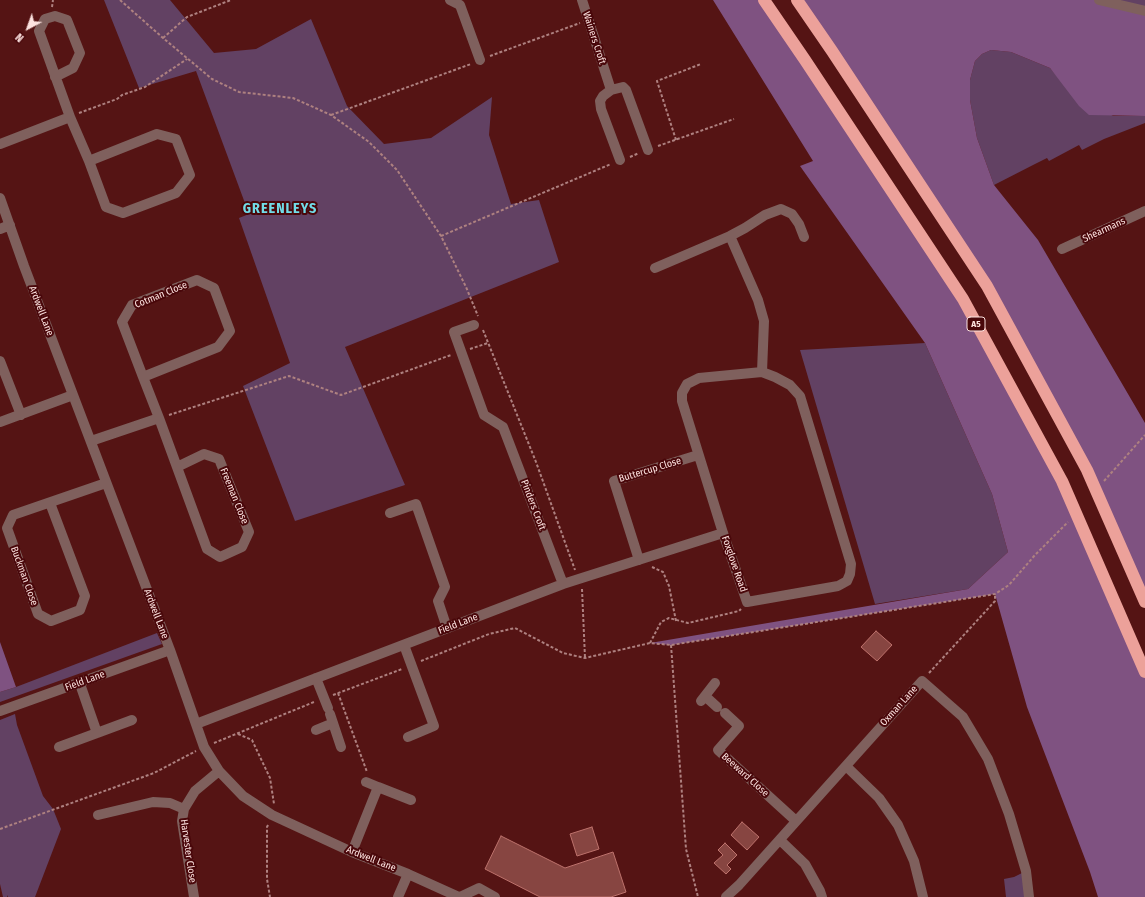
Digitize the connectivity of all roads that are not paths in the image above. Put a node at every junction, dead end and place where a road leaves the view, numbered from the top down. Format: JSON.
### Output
{"nodes":[{"id":1,"x":450,"y":0,"type":"edge"},
{"id":2,"x":582,"y":0,"type":"edge"},
{"id":3,"x":764,"y":0,"type":"edge"},
{"id":4,"x":797,"y":0,"type":"edge"},
{"id":5,"x":1099,"y":0,"type":"edge"},
{"id":6,"x":1145,"y":11,"type":"edge"},
{"id":7,"x":480,"y":60,"type":"road end"},
{"id":8,"x":55,"y":76,"type":"junction"},
{"id":9,"x":611,"y":90,"type":"junction"},
{"id":10,"x":70,"y":117,"type":"junction"},
{"id":11,"x":0,"y":144,"type":"edge"},
{"id":12,"x":648,"y":150,"type":"road end"},
{"id":13,"x":620,"y":160,"type":"road end"},
{"id":14,"x":89,"y":161,"type":"junction"},
{"id":15,"x":0,"y":198,"type":"edge"},
{"id":16,"x":1145,"y":211,"type":"edge"},
{"id":17,"x":10,"y":225,"type":"junction"},
{"id":18,"x":0,"y":229,"type":"edge"},
{"id":19,"x":730,"y":236,"type":"junction"},
{"id":20,"x":804,"y":237,"type":"dead end"},
{"id":21,"x":1062,"y":249,"type":"dead end"},
{"id":22,"x":656,"y":268,"type":"dead end"},
{"id":23,"x":479,"y":325,"type":"road end"},
{"id":24,"x":0,"y":361,"type":"edge"},
{"id":25,"x":762,"y":372,"type":"junction"},
{"id":26,"x":143,"y":377,"type":"junction"},
{"id":27,"x":73,"y":395,"type":"junction"},
{"id":28,"x":21,"y":415,"type":"junction"},
{"id":29,"x":158,"y":418,"type":"junction"},
{"id":30,"x":0,"y":422,"type":"edge"},
{"id":31,"x":91,"y":441,"type":"junction"},
{"id":32,"x":698,"y":455,"type":"junction"},
{"id":33,"x":177,"y":466,"type":"junction"},
{"id":34,"x":106,"y":484,"type":"junction"},
{"id":35,"x":50,"y":503,"type":"junction"},
{"id":36,"x":390,"y":513,"type":"dead end"},
{"id":37,"x":723,"y":533,"type":"junction"},
{"id":38,"x":639,"y":560,"type":"junction"},
{"id":39,"x":563,"y":584,"type":"junction"},
{"id":40,"x":1145,"y":602,"type":"edge"},
{"id":41,"x":448,"y":628,"type":"junction"},
{"id":42,"x":404,"y":645,"type":"junction"},
{"id":43,"x":170,"y":650,"type":"junction"},
{"id":44,"x":1145,"y":672,"type":"edge"},
{"id":45,"x":316,"y":678,"type":"junction"},
{"id":46,"x":715,"y":683,"type":"dead end"},
{"id":47,"x":80,"y":684,"type":"junction"},
{"id":48,"x":0,"y":711,"type":"edge"},
{"id":49,"x":329,"y":711,"type":"junction"},
{"id":50,"x":132,"y":720,"type":"dead end"},
{"id":51,"x":196,"y":724,"type":"junction"},
{"id":52,"x":316,"y":730,"type":"dead end"},
{"id":53,"x":97,"y":733,"type":"junction"},
{"id":54,"x":408,"y":737,"type":"dead end"},
{"id":55,"x":341,"y":746,"type":"dead end"},
{"id":56,"x":59,"y":747,"type":"dead end"},
{"id":57,"x":846,"y":766,"type":"junction"},
{"id":58,"x":219,"y":771,"type":"junction"},
{"id":59,"x":411,"y":800,"type":"dead end"},
{"id":60,"x":184,"y":809,"type":"junction"},
{"id":61,"x":98,"y":815,"type":"dead end"},
{"id":62,"x":796,"y":821,"type":"junction"},
{"id":63,"x":780,"y":840,"type":"junction"},
{"id":64,"x":352,"y":852,"type":"junction"},
{"id":65,"x":408,"y":874,"type":"junction"},
{"id":66,"x":194,"y":897,"type":"edge"},
{"id":67,"x":398,"y":897,"type":"edge"},
{"id":68,"x":460,"y":897,"type":"edge"},
{"id":69,"x":495,"y":897,"type":"edge"},
{"id":70,"x":726,"y":897,"type":"edge"},
{"id":71,"x":822,"y":897,"type":"edge"},
{"id":72,"x":923,"y":897,"type":"edge"},
{"id":73,"x":1029,"y":897,"type":"edge"}],
"edges":[{"from":1,"to":7,"type":"street"},
{"from":2,"to":9,"type":"street","name":"Wainers Croft"},
{"from":3,"to":44,"type":"highway","number":"A5"},
{"from":4,"to":40,"type":"highway"},
{"from":5,"to":6,"type":"street"},
{"from":8,"to":8,"type":"street"},
{"from":8,"to":10,"type":"street"},
{"from":9,"to":12,"type":"street"},
{"from":9,"to":13,"type":"street"},
{"from":10,"to":11,"type":"street"},
{"from":10,"to":14,"type":"street"},
{"from":14,"to":14,"type":"street"},
{"from":15,"to":17,"type":"street","name":"Ardwell Lane"},
{"from":16,"to":21,"type":"street","name":"Shearmans"},
{"from":17,"to":18,"type":"street"},
{"from":17,"to":27,"type":"street","name":"Ardwell Lane"},
{"from":19,"to":20,"type":"street"},
{"from":19,"to":22,"type":"street"},
{"from":19,"to":25,"type":"street"},
{"from":23,"to":39,"type":"street","name":"Pinders Croft"},
{"from":24,"to":28,"type":"street"},
{"from":25,"to":32,"type":"street","name":"Foxglove Road"},
{"from":25,"to":37,"type":"street","name":"Foxglove Road"},
{"from":26,"to":26,"type":"street","name":"Cotman Close"},
{"from":26,"to":29,"type":"street","name":"Cotman Close"},
{"from":27,"to":28,"type":"street"},
{"from":27,"to":31,"type":"street","name":"Ardwell Lane"},
{"from":28,"to":30,"type":"street"},
{"from":29,"to":31,"type":"street"},
{"from":29,"to":33,"type":"street","name":"Freeman Close"},
{"from":31,"to":34,"type":"street","name":"Ardwell Lane"},
{"from":32,"to":37,"type":"street","name":"Foxglove Road"},
{"from":32,"to":38,"type":"street","name":"Buttercup Close"},
{"from":33,"to":33,"type":"street","name":"Freeman Close"},
{"from":34,"to":35,"type":"street","name":"Buckman Close"},
{"from":34,"to":43,"type":"street","name":"Ardwell Lane"},
{"from":35,"to":35,"type":"street","name":"Buckman Close"},
{"from":36,"to":41,"type":"street"},
{"from":37,"to":38,"type":"street","name":"Field Lane"},
{"from":38,"to":39,"type":"street","name":"Field Lane"},
{"from":39,"to":41,"type":"street","name":"Field Lane"},
{"from":41,"to":42,"type":"street","name":"Field Lane"},
{"from":42,"to":45,"type":"street","name":"Field Lane"},
{"from":42,"to":54,"type":"street"},
{"from":43,"to":47,"type":"street","name":"Field Lane"},
{"from":43,"to":51,"type":"street","name":"Ardwell Lane"},
{"from":45,"to":49,"type":"street"},
{"from":45,"to":51,"type":"street","name":"Field Lane"},
{"from":46,"to":62,"type":"street","name":"Beeward Close"},
{"from":47,"to":48,"type":"street","name":"Field Lane"},
{"from":47,"to":53,"type":"street"},
{"from":49,"to":52,"type":"street"},
{"from":49,"to":55,"type":"street"},
{"from":50,"to":53,"type":"street"},
{"from":51,"to":58,"type":"street","name":"Ardwell Lane"},
{"from":53,"to":56,"type":"street"},
{"from":57,"to":62,"type":"street","name":"Oxman Lane"},
{"from":57,"to":72,"type":"street"},
{"from":57,"to":73,"type":"street","name":"Oxman Lane"},
{"from":58,"to":60,"type":"street","name":"Harvester Close"},
{"from":58,"to":64,"type":"street","name":"Ardwell Lane"},
{"from":59,"to":64,"type":"street"},
{"from":60,"to":61,"type":"street"},
{"from":60,"to":66,"type":"street","name":"Harvester Close"},
{"from":62,"to":63,"type":"street","name":"Oxman Lane"},
{"from":63,"to":70,"type":"street","name":"Oxman Lane"},
{"from":63,"to":71,"type":"street"},
{"from":64,"to":65,"type":"street","name":"Ardwell Lane"},
{"from":65,"to":67,"type":"street"},
{"from":65,"to":68,"type":"street","name":"Ardwell Lane"},
{"from":68,"to":69,"type":"street"}]}
